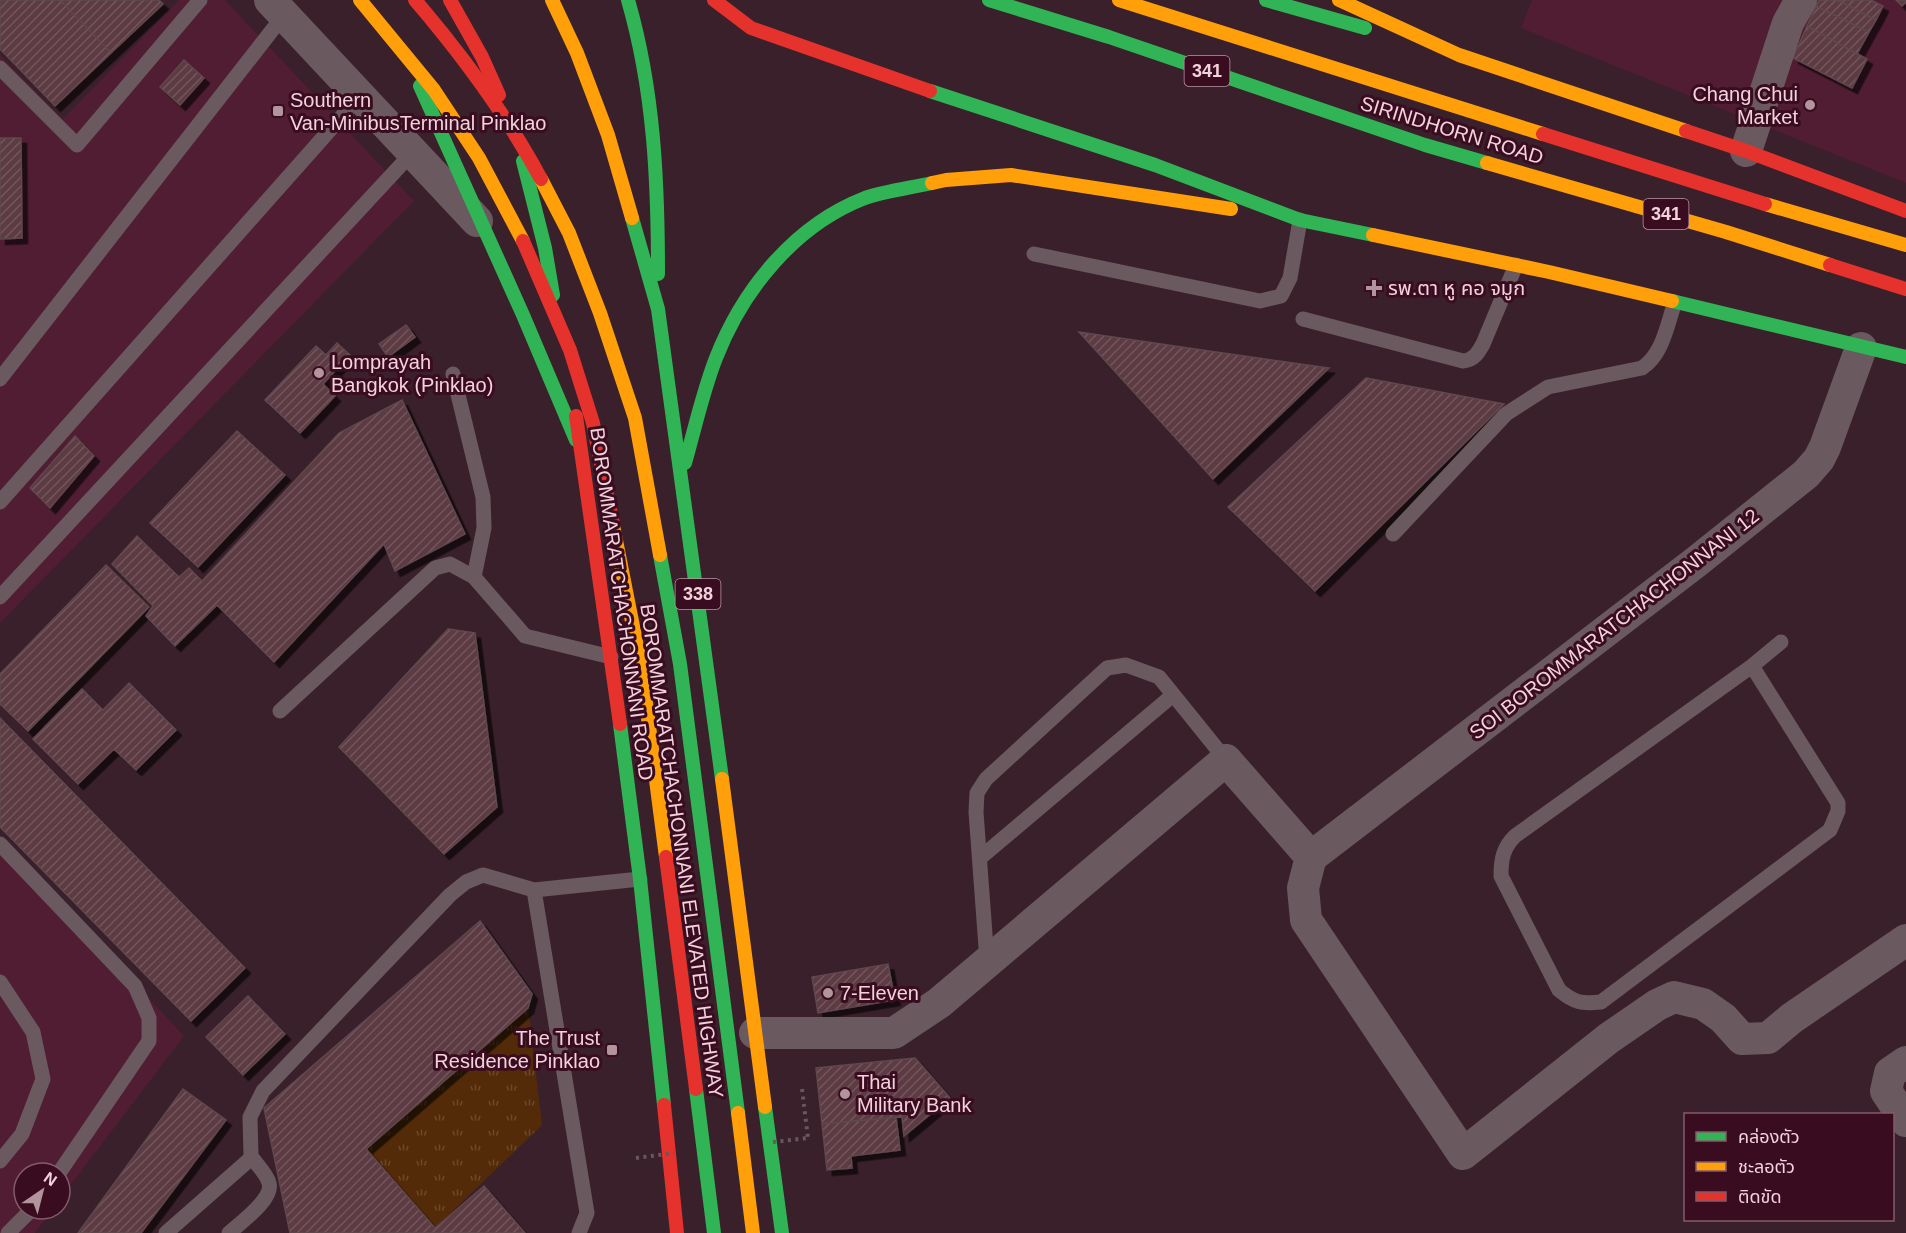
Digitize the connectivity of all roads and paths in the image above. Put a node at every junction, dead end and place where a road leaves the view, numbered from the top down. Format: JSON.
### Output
{"nodes":[{"id":1,"x":200,"y":0,"type":"edge"},
{"id":2,"x":360,"y":0,"type":"edge"},
{"id":3,"x":415,"y":0,"type":"edge"},
{"id":4,"x":450,"y":0,"type":"edge"},
{"id":5,"x":552,"y":0,"type":"edge"},
{"id":6,"x":628,"y":0,"type":"edge"},
{"id":7,"x":714,"y":0,"type":"edge"},
{"id":8,"x":989,"y":0,"type":"edge"},
{"id":9,"x":1119,"y":0,"type":"edge"},
{"id":10,"x":1266,"y":0,"type":"edge"},
{"id":11,"x":1308,"y":0,"type":"edge"},
{"id":12,"x":1339,"y":0,"type":"edge"},
{"id":13,"x":1801,"y":0,"type":"edge"},
{"id":14,"x":277,"y":7,"type":"edge"},
{"id":15,"x":386,"y":12,"type":"dead end"},
{"id":16,"x":1459,"y":55,"type":"junction"},
{"id":17,"x":0,"y":68,"type":"edge"},
{"id":18,"x":360,"y":96,"type":"junction"},
{"id":19,"x":1746,"y":151,"type":"junction"},
{"id":20,"x":413,"y":152,"type":"junction"},
{"id":21,"x":1906,"y":211,"type":"edge"},
{"id":22,"x":1300,"y":220,"type":"junction"},
{"id":23,"x":486,"y":231,"type":"junction"},
{"id":24,"x":1906,"y":245,"type":"edge"},
{"id":25,"x":1034,"y":254,"type":"dead end"},
{"id":26,"x":1516,"y":265,"type":"junction"},
{"id":27,"x":1906,"y":289,"type":"edge"},
{"id":28,"x":1675,"y":302,"type":"junction"},
{"id":29,"x":658,"y":309,"type":"junction"},
{"id":30,"x":1303,"y":319,"type":"dead end"},
{"id":31,"x":1861,"y":348,"type":"junction"},
{"id":32,"x":1906,"y":357,"type":"edge"},
{"id":33,"x":453,"y":374,"type":"dead end"},
{"id":34,"x":0,"y":379,"type":"edge"},
{"id":35,"x":583,"y":456,"type":"junction"},
{"id":36,"x":682,"y":475,"type":"junction"},
{"id":37,"x":0,"y":502,"type":"edge"},
{"id":38,"x":1393,"y":534,"type":"dead end"},
{"id":39,"x":474,"y":577,"type":"junction"},
{"id":40,"x":0,"y":597,"type":"edge"},
{"id":41,"x":1781,"y":642,"type":"dead end"},
{"id":42,"x":611,"y":657,"type":"junction"},
{"id":43,"x":1752,"y":666,"type":"junction"},
{"id":44,"x":1173,"y":695,"type":"junction"},
{"id":45,"x":280,"y":711,"type":"dead end"},
{"id":46,"x":1226,"y":760,"type":"junction"},
{"id":47,"x":0,"y":844,"type":"edge"},
{"id":48,"x":1311,"y":857,"type":"junction"},
{"id":49,"x":980,"y":858,"type":"junction"},
{"id":50,"x":640,"y":879,"type":"junction"},
{"id":51,"x":534,"y":890,"type":"junction"},
{"id":52,"x":1906,"y":940,"type":"edge"},
{"id":53,"x":987,"y":961,"type":"junction"},
{"id":54,"x":0,"y":982,"type":"edge"},
{"id":55,"x":755,"y":1033,"type":"junction"},
{"id":56,"x":1906,"y":1062,"type":"edge"},
{"id":57,"x":802,"y":1089,"type":"dead end"},
{"id":58,"x":1906,"y":1121,"type":"edge"},
{"id":59,"x":808,"y":1138,"type":"dead end"},
{"id":60,"x":250,"y":1156,"type":"junction"},
{"id":61,"x":0,"y":1161,"type":"edge"},
{"id":62,"x":67,"y":1161,"type":"edge"},
{"id":63,"x":20,"y":1221,"type":"edge"},
{"id":64,"x":9,"y":1233,"type":"edge"},
{"id":65,"x":166,"y":1233,"type":"edge"},
{"id":66,"x":229,"y":1233,"type":"edge"},
{"id":67,"x":579,"y":1233,"type":"edge"},
{"id":68,"x":677,"y":1233,"type":"edge"},
{"id":69,"x":714,"y":1233,"type":"edge"},
{"id":70,"x":753,"y":1233,"type":"edge"},
{"id":71,"x":782,"y":1233,"type":"edge"}],
"edges":[{"from":1,"to":17,"type":"lane"},
{"from":2,"to":69,"type":"main road","name":"BOROMMARATCHACHONNANI ELEVATED HIGHWAY","bridge":true},
{"from":3,"to":70,"type":"main road","name":"BOROMMARATCHACHONNANI ELEVATED HIGHWAY","bridge":true},
{"from":4,"to":35,"type":"main road","name":"BOROMMARATCHACHONNANI ROAD"},
{"from":5,"to":29,"type":"main road","number":"338"},
{"from":6,"to":29,"type":"main road"},
{"from":7,"to":22,"type":"main road"},
{"from":8,"to":27,"type":"main road","name":"SIRINDHORN ROAD","number":"341"},
{"from":9,"to":24,"type":"main road"},
{"from":10,"to":16,"type":"main road"},
{"from":11,"to":16,"type":"main road"},
{"from":12,"to":16,"type":"main road"},
{"from":13,"to":19,"type":"street"},
{"from":14,"to":18,"type":"street"},
{"from":14,"to":34,"type":"lane"},
{"from":15,"to":23,"type":"main road"},
{"from":16,"to":19,"type":"main road"},
{"from":18,"to":20,"type":"street"},
{"from":18,"to":37,"type":"lane"},
{"from":19,"to":21,"type":"main road"},
{"from":20,"to":23,"type":"street"},
{"from":20,"to":40,"type":"lane"},
{"from":22,"to":25,"type":"lane"},
{"from":22,"to":26,"type":"main road"},
{"from":22,"to":36,"type":"main road"},
{"from":23,"to":35,"type":"main road"},
{"from":26,"to":28,"type":"main road"},
{"from":26,"to":30,"type":"lane"},
{"from":28,"to":31,"type":"main road"},
{"from":28,"to":38,"type":"lane"},
{"from":29,"to":36,"type":"main road","number":"338"},
{"from":31,"to":32,"type":"main road"},
{"from":31,"to":48,"type":"street","name":"SOI BOROMMARATCHACHONNANI 12"},
{"from":33,"to":39,"type":"lane"},
{"from":35,"to":42,"type":"main road","name":"BOROMMARATCHACHONNANI ROAD"},
{"from":36,"to":55,"type":"main road","number":"338"},
{"from":39,"to":42,"type":"lane"},
{"from":39,"to":45,"type":"lane"},
{"from":41,"to":43,"type":"lane"},
{"from":42,"to":50,"type":"main road","name":"BOROMMARATCHACHONNANI ROAD"},
{"from":43,"to":43,"type":"lane"},
{"from":44,"to":46,"type":"lane"},
{"from":44,"to":49,"type":"lane"},
{"from":44,"to":49,"type":"lane"},
{"from":46,"to":48,"type":"street"},
{"from":46,"to":53,"type":"street"},
{"from":47,"to":62,"type":"lane"},
{"from":48,"to":52,"type":"street"},
{"from":49,"to":53,"type":"lane"},
{"from":50,"to":51,"type":"lane"},
{"from":50,"to":68,"type":"main road","name":"BOROMMARATCHACHONNANI ROAD"},
{"from":51,"to":60,"type":"lane"},
{"from":51,"to":67,"type":"lane"},
{"from":53,"to":55,"type":"street"},
{"from":54,"to":61,"type":"lane"},
{"from":55,"to":71,"type":"main road"},
{"from":56,"to":58,"type":"street"},
{"from":57,"to":59,"type":"path"},
{"from":60,"to":65,"type":"lane"},
{"from":60,"to":66,"type":"lane"},
{"from":63,"to":64,"type":"lane"}]}
